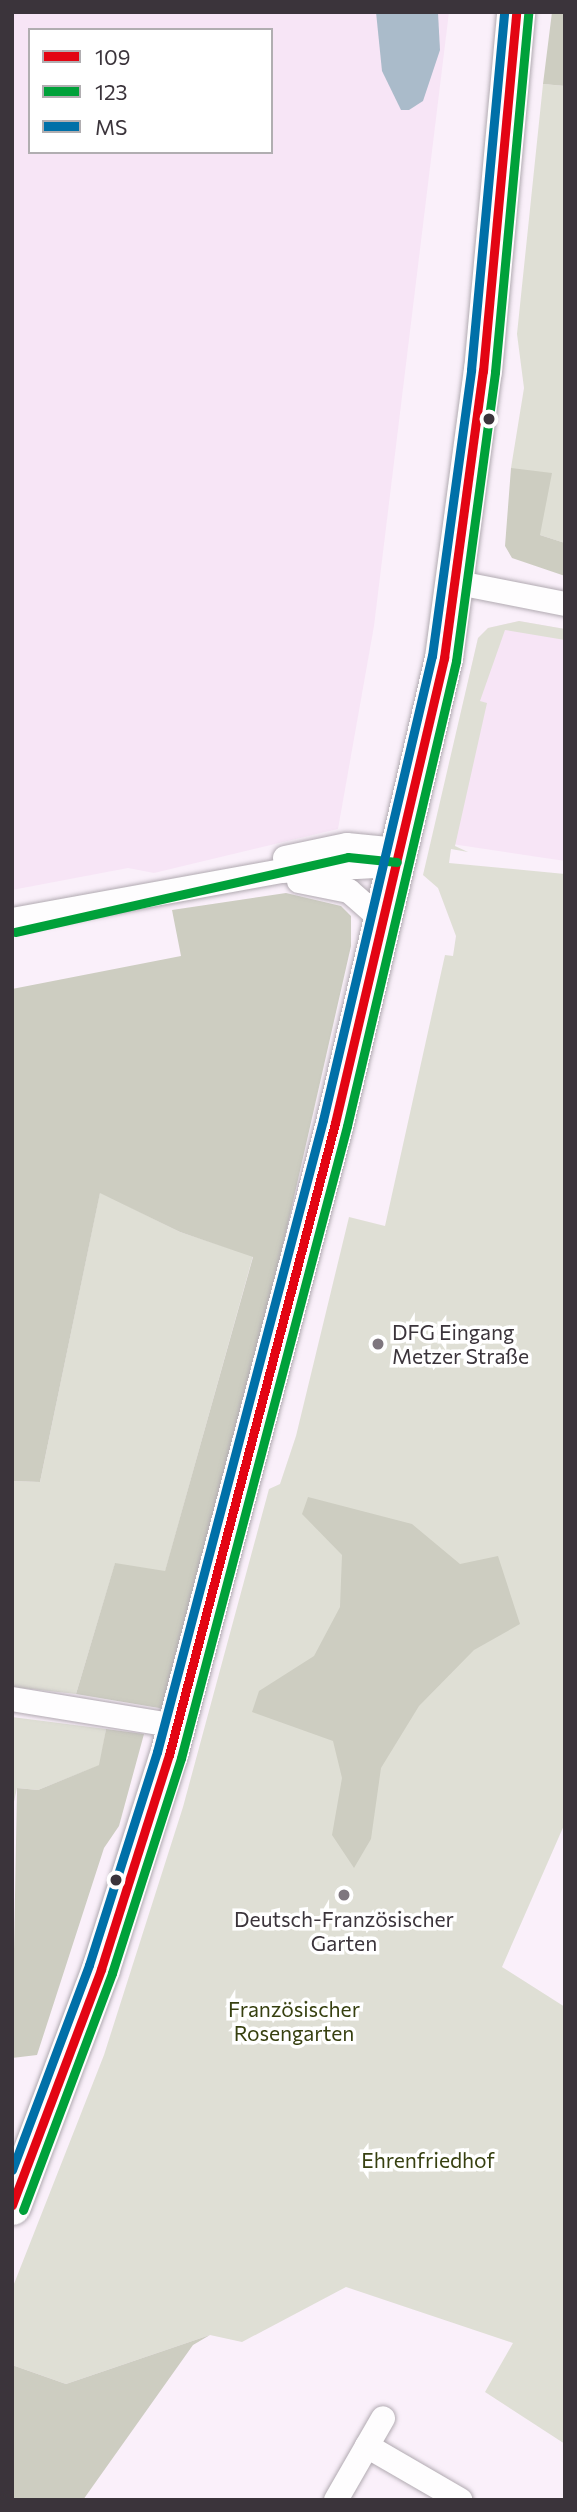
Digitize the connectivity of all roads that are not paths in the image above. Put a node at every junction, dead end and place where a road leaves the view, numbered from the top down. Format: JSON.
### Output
{"nodes":[{"id":1,"x":516,"y":12,"type":"edge"},
{"id":2,"x":459,"y":583,"type":"junction"},
{"id":3,"x":565,"y":604,"type":"edge"},
{"id":4,"x":396,"y":857,"type":"junction"},
{"id":5,"x":253,"y":877,"type":"junction"},
{"id":6,"x":90,"y":905,"type":"junction"},
{"id":7,"x":12,"y":920,"type":"edge"},
{"id":8,"x":382,"y":920,"type":"junction"},
{"id":9,"x":12,"y":1699,"type":"edge"},
{"id":10,"x":176,"y":1726,"type":"junction"},
{"id":11,"x":12,"y":2206,"type":"edge"},
{"id":12,"x":383,"y":2418,"type":"dead end"},
{"id":13,"x":367,"y":2446,"type":"junction"},
{"id":14,"x":336,"y":2500,"type":"edge"},
{"id":15,"x":460,"y":2500,"type":"edge"}],
"edges":[{"from":1,"to":2,"type":"main road"},
{"from":2,"to":3,"type":"street"},
{"from":2,"to":4,"type":"main road"},
{"from":4,"to":5,"type":"street"},
{"from":4,"to":6,"type":"street"},
{"from":4,"to":8,"type":"main road"},
{"from":5,"to":6,"type":"street"},
{"from":5,"to":8,"type":"street"},
{"from":6,"to":7,"type":"street"},
{"from":8,"to":10,"type":"main road"},
{"from":9,"to":10,"type":"street"},
{"from":10,"to":11,"type":"main road"},
{"from":12,"to":13,"type":"street"},
{"from":13,"to":14,"type":"street"},
{"from":13,"to":15,"type":"street"}]}
